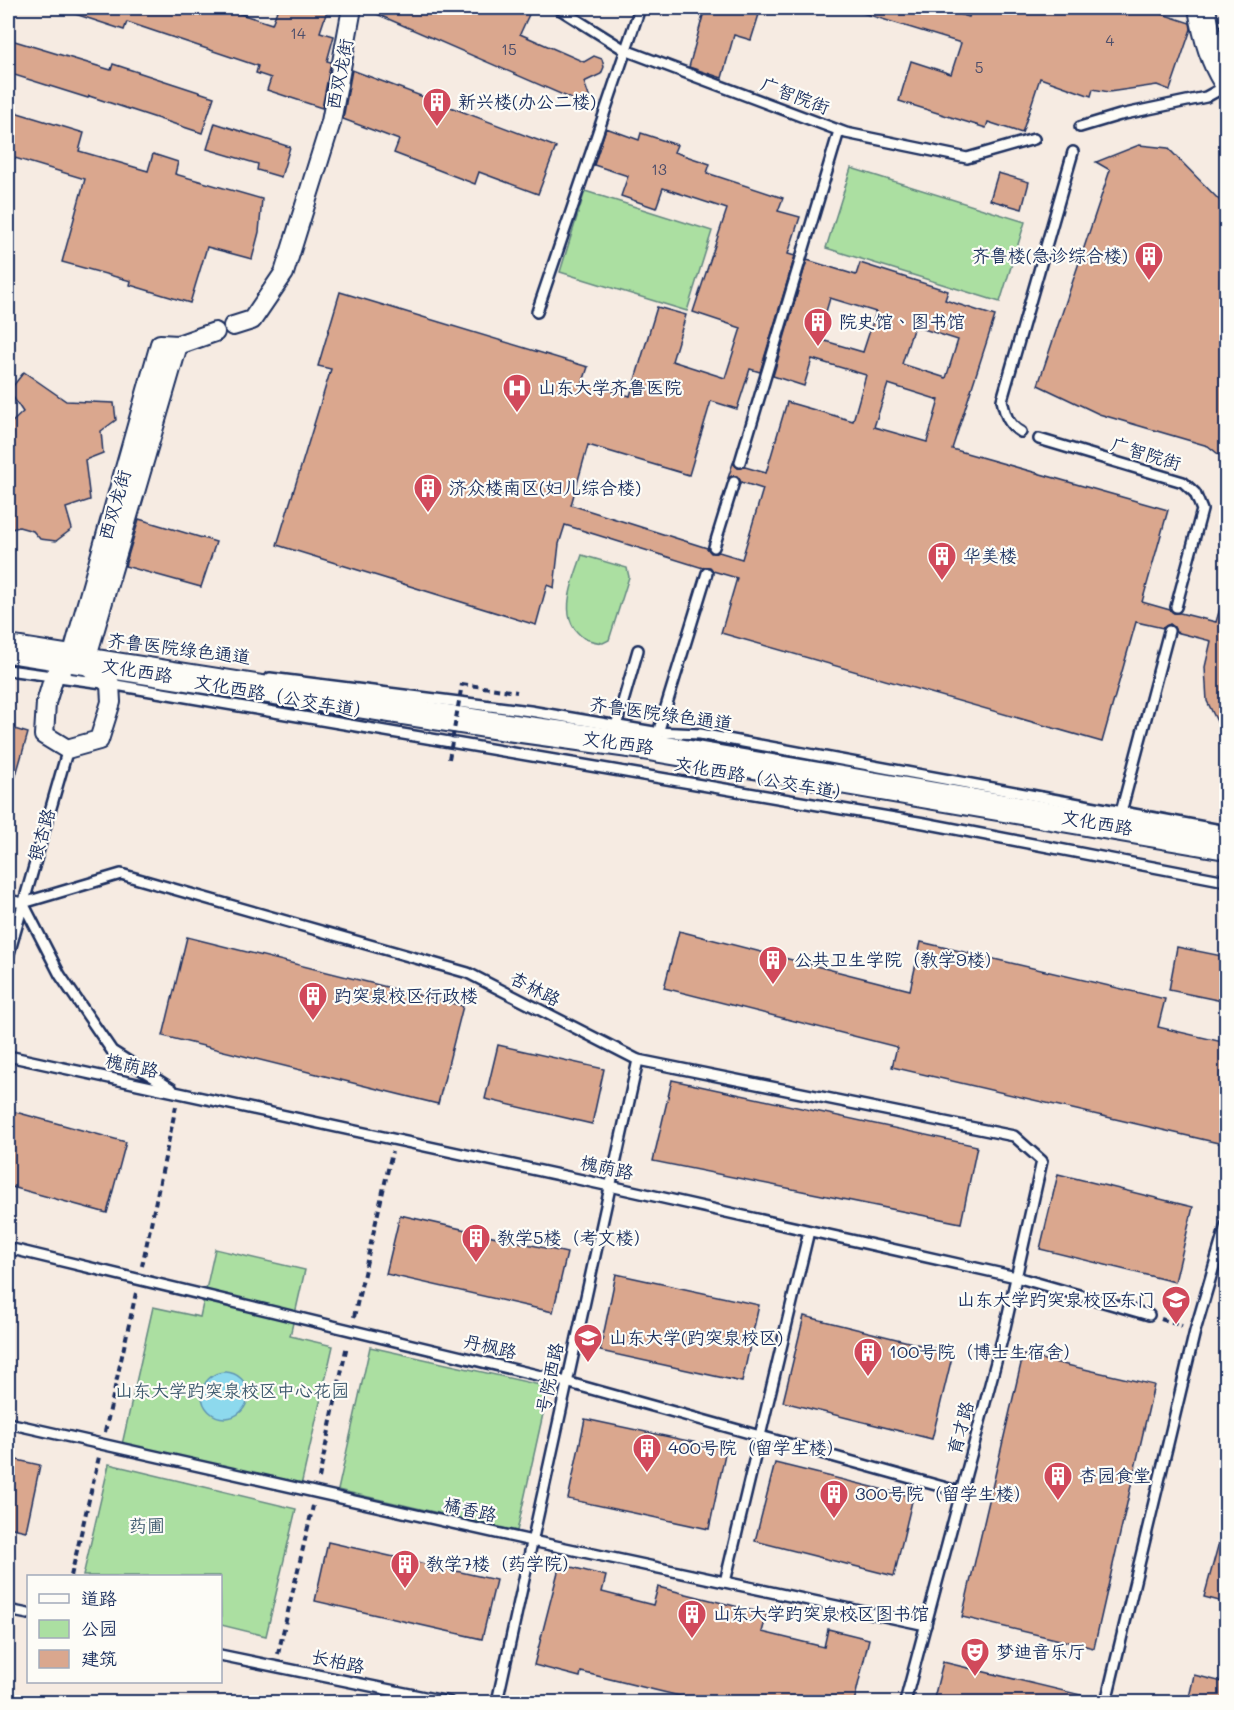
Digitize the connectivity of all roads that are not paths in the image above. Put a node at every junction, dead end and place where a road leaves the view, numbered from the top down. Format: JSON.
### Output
{"nodes":[{"id":1,"x":352,"y":8,"type":"edge"},
{"id":2,"x":558,"y":8,"type":"edge"},
{"id":3,"x":640,"y":8,"type":"edge"},
{"id":4,"x":1202,"y":8,"type":"edge"},
{"id":5,"x":1218,"y":8,"type":"edge"},
{"id":6,"x":625,"y":50,"type":"junction"},
{"id":7,"x":1227,"y":50,"type":"edge"},
{"id":8,"x":1227,"y":80,"type":"edge"},
{"id":9,"x":1227,"y":86,"type":"edge"},
{"id":10,"x":1080,"y":127,"type":"dead end"},
{"id":11,"x":839,"y":131,"type":"junction"},
{"id":12,"x":1034,"y":139,"type":"dead end"},
{"id":13,"x":1073,"y":152,"type":"dead end"},
{"id":14,"x":537,"y":312,"type":"dead end"},
{"id":15,"x":233,"y":326,"type":"dead end"},
{"id":16,"x":215,"y":332,"type":"dead end"},
{"id":17,"x":1021,"y":432,"type":"dead end"},
{"id":18,"x":1039,"y":439,"type":"dead end"},
{"id":19,"x":740,"y":462,"type":"dead end"},
{"id":20,"x":734,"y":482,"type":"dead end"},
{"id":21,"x":714,"y":547,"type":"dead end"},
{"id":22,"x":706,"y":573,"type":"dead end"},
{"id":23,"x":1176,"y":607,"type":"dead end"},
{"id":24,"x":1169,"y":631,"type":"dead end"},
{"id":25,"x":8,"y":639,"type":"edge"},
{"id":26,"x":8,"y":649,"type":"edge"},
{"id":27,"x":638,"y":650,"type":"dead end"},
{"id":28,"x":70,"y":666,"type":"junction"},
{"id":29,"x":192,"y":668,"type":"dead end"},
{"id":30,"x":8,"y":670,"type":"edge"},
{"id":31,"x":262,"y":677,"type":"dead end"},
{"id":32,"x":110,"y":693,"type":"junction"},
{"id":33,"x":616,"y":726,"type":"junction"},
{"id":34,"x":658,"y":733,"type":"junction"},
{"id":35,"x":67,"y":750,"type":"junction"},
{"id":36,"x":1121,"y":812,"type":"junction"},
{"id":37,"x":1227,"y":831,"type":"edge"},
{"id":38,"x":1227,"y":846,"type":"edge"},
{"id":39,"x":1227,"y":881,"type":"edge"},
{"id":40,"x":8,"y":900,"type":"edge"},
{"id":41,"x":22,"y":903,"type":"junction"},
{"id":42,"x":8,"y":957,"type":"edge"},
{"id":43,"x":8,"y":1056,"type":"edge"},
{"id":44,"x":638,"y":1060,"type":"junction"},
{"id":45,"x":179,"y":1093,"type":"junction"},
{"id":46,"x":1042,"y":1161,"type":"joint"},
{"id":47,"x":610,"y":1186,"type":"junction"},
{"id":48,"x":1227,"y":1225,"type":"edge"},
{"id":49,"x":809,"y":1231,"type":"junction"},
{"id":50,"x":8,"y":1248,"type":"edge"},
{"id":51,"x":1016,"y":1277,"type":"junction"},
{"id":52,"x":1149,"y":1315,"type":"road end"},
{"id":53,"x":566,"y":1382,"type":"junction"},
{"id":54,"x":8,"y":1423,"type":"edge"},
{"id":55,"x":760,"y":1436,"type":"junction"},
{"id":56,"x":961,"y":1492,"type":"junction"},
{"id":57,"x":532,"y":1541,"type":"junction"},
{"id":58,"x":725,"y":1582,"type":"junction"},
{"id":59,"x":8,"y":1610,"type":"edge"},
{"id":60,"x":27,"y":1614,"type":"edge"},
{"id":61,"x":926,"y":1625,"type":"junction"},
{"id":62,"x":222,"y":1654,"type":"edge"},
{"id":63,"x":449,"y":1702,"type":"edge"},
{"id":64,"x":496,"y":1702,"type":"edge"},
{"id":65,"x":905,"y":1702,"type":"edge"},
{"id":66,"x":1106,"y":1702,"type":"edge"}],
"edges":[{"from":1,"to":15,"type":"street","name":"西双龙街"},
{"from":2,"to":6,"type":"lane","name":"广智院街"},
{"from":3,"to":6,"type":"lane"},
{"from":4,"to":8,"type":"main road"},
{"from":5,"to":7,"type":"main road"},
{"from":6,"to":11,"type":"lane","name":"广智院街"},
{"from":6,"to":14,"type":"lane"},
{"from":9,"to":10,"type":"lane"},
{"from":11,"to":12,"type":"lane","name":"广智院街"},
{"from":11,"to":19,"type":"lane"},
{"from":13,"to":17,"type":"lane"},
{"from":16,"to":28,"type":"street","name":"西双龙街"},
{"from":18,"to":23,"type":"lane","name":"广智院街"},
{"from":20,"to":21,"type":"lane"},
{"from":22,"to":34,"type":"lane"},
{"from":24,"to":36,"type":"lane"},
{"from":25,"to":28,"type":"lane"},
{"from":26,"to":28,"type":"main road","name":"文化西路"},
{"from":27,"to":33,"type":"lane"},
{"from":28,"to":29,"type":"lane","name":"齐鲁医院绿色通道"},
{"from":28,"to":30,"type":"lane","name":"文化西路（公交车道）"},
{"from":28,"to":32,"type":"street"},
{"from":28,"to":32,"type":"lane","name":"文化西路（公交车道）"},
{"from":28,"to":35,"type":"street"},
{"from":28,"to":38,"type":"main road","name":"文化西路"},
{"from":31,"to":33,"type":"lane","name":"齐鲁医院绿色通道"},
{"from":32,"to":35,"type":"street"},
{"from":32,"to":39,"type":"lane","name":"文化西路（公交车道）"},
{"from":33,"to":34,"type":"lane","name":"齐鲁医院绿色通道"},
{"from":34,"to":36,"type":"lane","name":"齐鲁医院绿色通道"},
{"from":35,"to":41,"type":"lane","name":"银杏路"},
{"from":36,"to":37,"type":"lane","name":"齐鲁医院绿色通道"},
{"from":40,"to":41,"type":"lane","name":"杏林路"},
{"from":41,"to":42,"type":"lane","name":"银杏路"},
{"from":41,"to":44,"type":"lane","name":"杏林路"},
{"from":41,"to":45,"type":"lane"},
{"from":43,"to":45,"type":"lane","name":"槐荫路"},
{"from":44,"to":46,"type":"lane","name":"杏林路"},
{"from":44,"to":47,"type":"lane","name":"号院西路"},
{"from":45,"to":47,"type":"lane","name":"槐荫路"},
{"from":46,"to":51,"type":"lane","name":"育才路"},
{"from":47,"to":49,"type":"lane","name":"槐荫路"},
{"from":47,"to":53,"type":"lane","name":"号院西路"},
{"from":48,"to":66,"type":"lane"},
{"from":49,"to":51,"type":"lane","name":"槐荫路"},
{"from":49,"to":55,"type":"lane"},
{"from":50,"to":53,"type":"lane","name":"丹枫路"},
{"from":51,"to":52,"type":"lane","name":"槐荫路"},
{"from":51,"to":56,"type":"lane","name":"育才路"},
{"from":53,"to":55,"type":"lane","name":"丹枫路"},
{"from":53,"to":57,"type":"lane","name":"号院西路"},
{"from":54,"to":57,"type":"lane","name":"橘香路"},
{"from":55,"to":56,"type":"lane","name":"丹枫路"},
{"from":55,"to":58,"type":"lane"},
{"from":56,"to":61,"type":"lane","name":"育才路"},
{"from":57,"to":58,"type":"lane","name":"橘香路"},
{"from":57,"to":64,"type":"lane","name":"号院西路"},
{"from":58,"to":61,"type":"lane","name":"橘香路"},
{"from":59,"to":60,"type":"lane"},
{"from":61,"to":65,"type":"lane","name":"育才路"},
{"from":62,"to":63,"type":"lane","name":"长柏路"}]}
